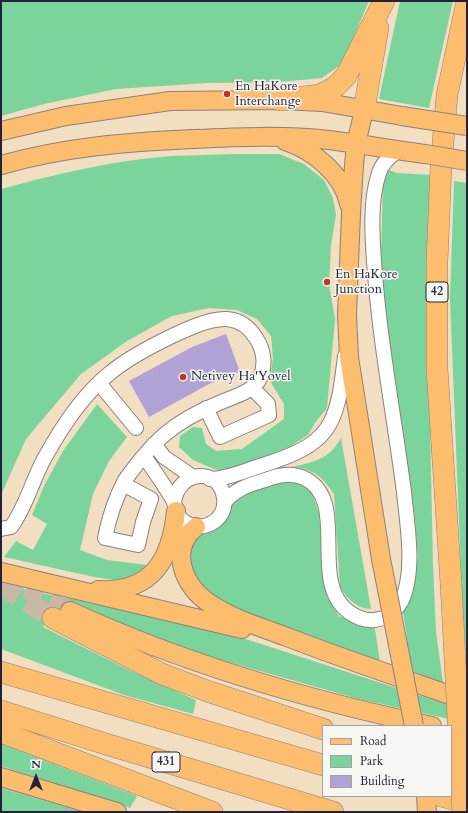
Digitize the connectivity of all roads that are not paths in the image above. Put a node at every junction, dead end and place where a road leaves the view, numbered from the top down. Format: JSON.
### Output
{"nodes":[{"id":1,"x":467,"y":1,"type":"edge"},
{"id":2,"x":383,"y":3,"type":"edge"},
{"id":3,"x":280,"y":100,"type":"junction"},
{"id":4,"x":364,"y":110,"type":"junction"},
{"id":5,"x":467,"y":126,"type":"edge"},
{"id":6,"x":1,"y":131,"type":"edge"},
{"id":7,"x":272,"y":137,"type":"junction"},
{"id":8,"x":356,"y":144,"type":"junction"},
{"id":9,"x":398,"y":150,"type":"junction"},
{"id":10,"x":467,"y":161,"type":"edge"},
{"id":11,"x":1,"y":166,"type":"edge"},
{"id":12,"x":351,"y":213,"type":"junction"},
{"id":13,"x":348,"y":330,"type":"junction"},
{"id":14,"x":99,"y":383,"type":"junction"},
{"id":15,"x":252,"y":388,"type":"junction"},
{"id":16,"x":206,"y":408,"type":"junction"},
{"id":17,"x":136,"y":428,"type":"dead end"},
{"id":18,"x":154,"y":444,"type":"junction"},
{"id":19,"x":141,"y":459,"type":"junction"},
{"id":20,"x":193,"y":477,"type":"junction"},
{"id":21,"x":210,"y":478,"type":"junction"},
{"id":22,"x":123,"y":484,"type":"dead end"},
{"id":23,"x":225,"y":502,"type":"junction"},
{"id":24,"x":175,"y":507,"type":"junction"},
{"id":25,"x":196,"y":527,"type":"junction"},
{"id":26,"x":1,"y":528,"type":"edge"},
{"id":27,"x":1,"y":572,"type":"edge"},
{"id":28,"x":35,"y":581,"type":"junction"},
{"id":29,"x":61,"y":614,"type":"joint"},
{"id":30,"x":331,"y":654,"type":"junction"},
{"id":31,"x":1,"y":672,"type":"edge"},
{"id":32,"x":467,"y":701,"type":"edge"},
{"id":33,"x":1,"y":710,"type":"edge"},
{"id":34,"x":414,"y":725,"type":"edge"},
{"id":35,"x":428,"y":725,"type":"edge"},
{"id":36,"x":322,"y":729,"type":"edge"},
{"id":37,"x":452,"y":730,"type":"edge"},
{"id":38,"x":1,"y":732,"type":"edge"},
{"id":39,"x":467,"y":733,"type":"edge"},
{"id":40,"x":322,"y":765,"type":"edge"},
{"id":41,"x":452,"y":771,"type":"edge"},
{"id":42,"x":467,"y":776,"type":"edge"},
{"id":43,"x":1,"y":777,"type":"edge"},
{"id":44,"x":426,"y":797,"type":"edge"},
{"id":45,"x":445,"y":797,"type":"edge"},
{"id":46,"x":467,"y":803,"type":"edge"},
{"id":47,"x":117,"y":812,"type":"edge"},
{"id":48,"x":212,"y":812,"type":"edge"},
{"id":49,"x":333,"y":812,"type":"edge"},
{"id":50,"x":427,"y":812,"type":"edge"},
{"id":51,"x":463,"y":812,"type":"edge"}],
"edges":[{"from":1,"to":51,"type":"highway","number":"42","bridge":true},
{"from":2,"to":3,"type":"highway"},
{"from":2,"to":4,"type":"highway"},
{"from":3,"to":4,"type":"main road"},
{"from":3,"to":6,"type":"main road"},
{"from":4,"to":5,"type":"main road","bridge":true},
{"from":4,"to":8,"type":"main road"},
{"from":7,"to":8,"type":"main road"},
{"from":7,"to":11,"type":"main road"},
{"from":7,"to":12,"type":"main road"},
{"from":8,"to":9,"type":"main road"},
{"from":8,"to":12,"type":"main road"},
{"from":9,"to":10,"type":"main road","bridge":true},
{"from":9,"to":23,"type":"lane"},
{"from":12,"to":13,"type":"main road"},
{"from":13,"to":21,"type":"lane"},
{"from":13,"to":34,"type":"main road","bridge":true},
{"from":14,"to":15,"type":"lane"},
{"from":14,"to":17,"type":"lane"},
{"from":14,"to":26,"type":"lane"},
{"from":15,"to":16,"type":"lane"},
{"from":15,"to":16,"type":"lane"},
{"from":16,"to":18,"type":"lane"},
{"from":18,"to":19,"type":"lane"},
{"from":18,"to":20,"type":"lane"},
{"from":19,"to":22,"type":"lane"},
{"from":19,"to":24,"type":"lane"},
{"from":20,"to":21,"type":"lane"},
{"from":20,"to":24,"type":"lane"},
{"from":21,"to":23,"type":"lane"},
{"from":23,"to":25,"type":"lane"},
{"from":24,"to":25,"type":"lane"},
{"from":24,"to":28,"type":"main road"},
{"from":25,"to":30,"type":"main road"},
{"from":27,"to":28,"type":"main road"},
{"from":28,"to":30,"type":"main road"},
{"from":29,"to":35,"type":"main road"},
{"from":29,"to":36,"type":"highway"},
{"from":30,"to":32,"type":"main road"},
{"from":31,"to":40,"type":"highway"},
{"from":33,"to":49,"type":"highway","number":"431"},
{"from":37,"to":39,"type":"main road"},
{"from":38,"to":48,"type":"highway"},
{"from":41,"to":42,"type":"highway"},
{"from":43,"to":47,"type":"main road"},
{"from":44,"to":50,"type":"main road"},
{"from":45,"to":46,"type":"highway"}]}
